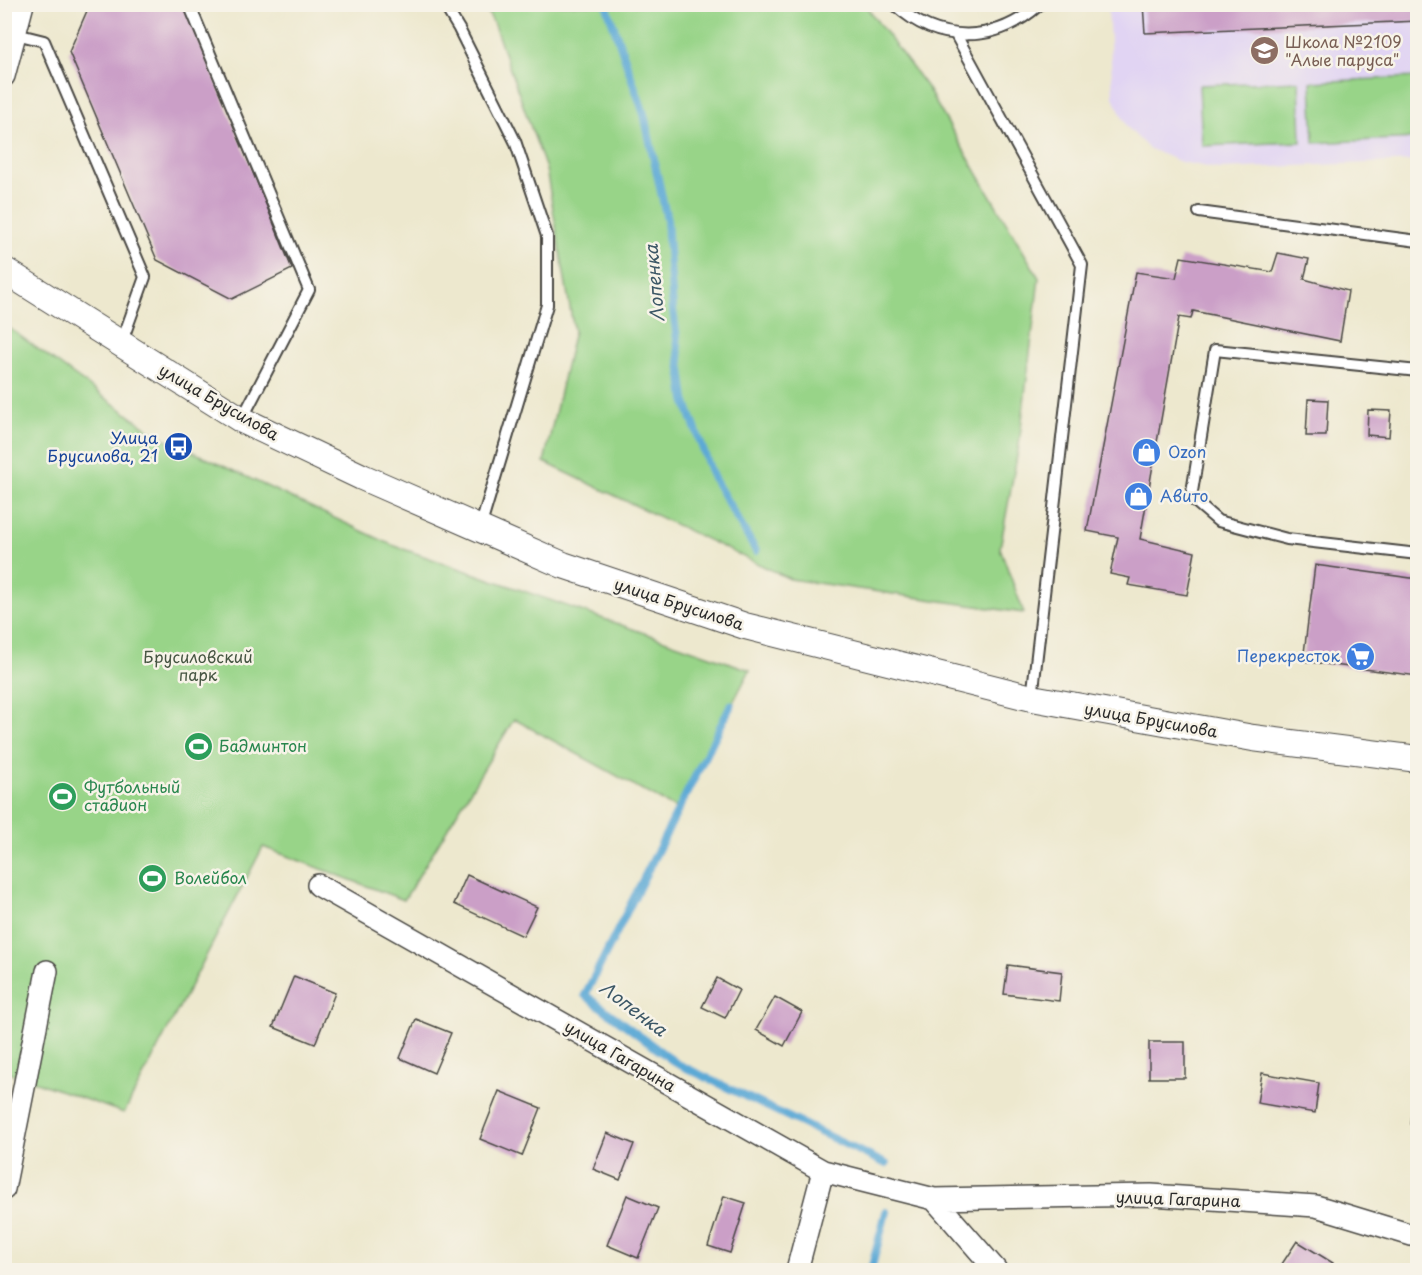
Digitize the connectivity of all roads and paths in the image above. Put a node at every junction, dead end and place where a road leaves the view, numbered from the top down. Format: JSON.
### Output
{"nodes":[{"id":1,"x":23,"y":4,"type":"edge"},
{"id":2,"x":189,"y":4,"type":"edge"},
{"id":3,"x":444,"y":4,"type":"edge"},
{"id":4,"x":894,"y":4,"type":"edge"},
{"id":5,"x":1040,"y":4,"type":"edge"},
{"id":6,"x":16,"y":34,"type":"junction"},
{"id":7,"x":956,"y":35,"type":"junction"},
{"id":8,"x":4,"y":76,"type":"edge"},
{"id":9,"x":1198,"y":212,"type":"dead end"},
{"id":10,"x":1418,"y":242,"type":"edge"},
{"id":11,"x":4,"y":270,"type":"edge"},
{"id":12,"x":121,"y":345,"type":"junction"},
{"id":13,"x":1418,"y":370,"type":"edge"},
{"id":14,"x":242,"y":420,"type":"junction"},
{"id":15,"x":480,"y":528,"type":"junction"},
{"id":16,"x":1418,"y":554,"type":"edge"},
{"id":17,"x":1032,"y":698,"type":"junction"},
{"id":18,"x":1418,"y":759,"type":"edge"},
{"id":19,"x":318,"y":885,"type":"dead end"},
{"id":20,"x":47,"y":971,"type":"dead end"},
{"id":21,"x":823,"y":1171,"type":"junction"},
{"id":22,"x":4,"y":1189,"type":"edge"},
{"id":23,"x":934,"y":1199,"type":"junction"},
{"id":24,"x":1418,"y":1237,"type":"edge"},
{"id":25,"x":797,"y":1270,"type":"edge"},
{"id":26,"x":996,"y":1270,"type":"edge"}],
"edges":[{"from":1,"to":6,"type":"street"},
{"from":2,"to":14,"type":"lane"},
{"from":3,"to":15,"type":"lane"},
{"from":4,"to":7,"type":"lane"},
{"from":5,"to":7,"type":"lane"},
{"from":6,"to":8,"type":"street"},
{"from":6,"to":12,"type":"lane"},
{"from":7,"to":17,"type":"lane"},
{"from":9,"to":10,"type":"lane"},
{"from":11,"to":12,"type":"street","name":"улица Брусилова"},
{"from":12,"to":14,"type":"street","name":"улица Брусилова"},
{"from":13,"to":16,"type":"lane"},
{"from":14,"to":15,"type":"street","name":"улица Брусилова"},
{"from":15,"to":17,"type":"street","name":"улица Брусилова"},
{"from":17,"to":18,"type":"street","name":"улица Брусилова"},
{"from":19,"to":21,"type":"street","name":"улица Гагарина"},
{"from":20,"to":22,"type":"street"},
{"from":21,"to":23,"type":"street","name":"улица Гагарина"},
{"from":21,"to":25,"type":"street"},
{"from":23,"to":24,"type":"street","name":"улица Гагарина"},
{"from":23,"to":26,"type":"street"}]}
